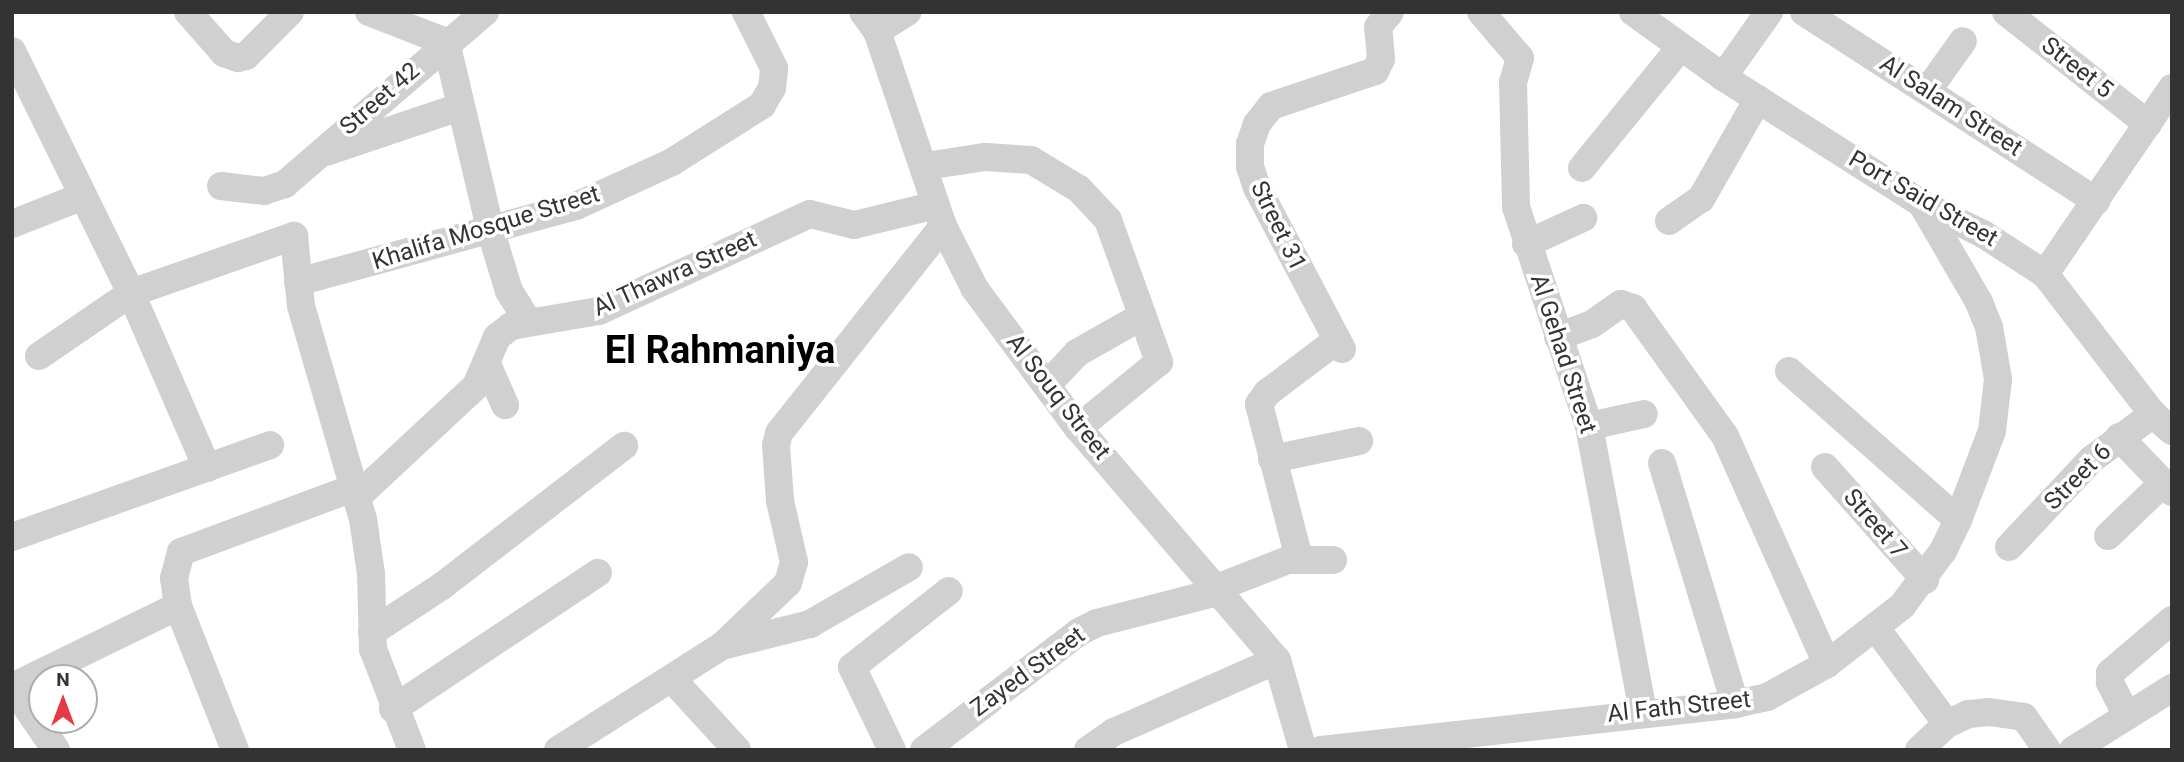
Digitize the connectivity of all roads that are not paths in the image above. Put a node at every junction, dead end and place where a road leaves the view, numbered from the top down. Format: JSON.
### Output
{"nodes":[{"id":1,"x":188,"y":12,"type":"edge"},
{"id":2,"x":290,"y":12,"type":"edge"},
{"id":3,"x":369,"y":12,"type":"edge"},
{"id":4,"x":485,"y":12,"type":"edge"},
{"id":5,"x":746,"y":12,"type":"edge"},
{"id":6,"x":908,"y":12,"type":"edge"},
{"id":7,"x":1390,"y":12,"type":"edge"},
{"id":8,"x":1481,"y":12,"type":"edge"},
{"id":9,"x":1633,"y":12,"type":"edge"},
{"id":10,"x":1769,"y":12,"type":"edge"},
{"id":11,"x":1804,"y":12,"type":"edge"},
{"id":12,"x":2015,"y":15,"type":"edge"},
{"id":13,"x":870,"y":21,"type":"edge"},
{"id":14,"x":1849,"y":23,"type":"edge"},
{"id":15,"x":1963,"y":41,"type":"dead end"},
{"id":16,"x":446,"y":42,"type":"junction"},
{"id":17,"x":1679,"y":48,"type":"junction"},
{"id":18,"x":12,"y":51,"type":"edge"},
{"id":19,"x":1723,"y":77,"type":"junction"},
{"id":20,"x":2172,"y":88,"type":"edge"},
{"id":21,"x":1928,"y":90,"type":"junction"},
{"id":22,"x":1758,"y":99,"type":"junction"},
{"id":23,"x":460,"y":107,"type":"junction"},
{"id":24,"x":2148,"y":124,"type":"junction"},
{"id":25,"x":314,"y":156,"type":"junction"},
{"id":26,"x":926,"y":166,"type":"junction"},
{"id":27,"x":1581,"y":168,"type":"dead end"},
{"id":28,"x":221,"y":187,"type":"dead end"},
{"id":29,"x":83,"y":195,"type":"junction"},
{"id":30,"x":2096,"y":201,"type":"junction"},
{"id":31,"x":1922,"y":204,"type":"junction"},
{"id":32,"x":939,"y":216,"type":"junction"},
{"id":33,"x":1583,"y":218,"type":"dead end"},
{"id":34,"x":1669,"y":221,"type":"dead end"},
{"id":35,"x":12,"y":224,"type":"edge"},
{"id":36,"x":491,"y":232,"type":"junction"},
{"id":37,"x":1526,"y":244,"type":"junction"},
{"id":38,"x":2045,"y":274,"type":"junction"},
{"id":39,"x":298,"y":282,"type":"junction"},
{"id":40,"x":131,"y":293,"type":"junction"},
{"id":41,"x":1142,"y":316,"type":"junction"},
{"id":42,"x":528,"y":322,"type":"junction"},
{"id":43,"x":1558,"y":337,"type":"junction"},
{"id":44,"x":39,"y":356,"type":"dead end"},
{"id":45,"x":487,"y":364,"type":"junction"},
{"id":46,"x":1789,"y":371,"type":"dead end"},
{"id":47,"x":1046,"y":385,"type":"junction"},
{"id":48,"x":505,"y":405,"type":"dead end"},
{"id":49,"x":1644,"y":414,"type":"dead end"},
{"id":50,"x":2163,"y":422,"type":"edge"},
{"id":51,"x":1589,"y":426,"type":"junction"},
{"id":52,"x":1078,"y":428,"type":"junction"},
{"id":53,"x":2119,"y":438,"type":"junction"},
{"id":54,"x":1360,"y":441,"type":"dead end"},
{"id":55,"x":270,"y":445,"type":"dead end"},
{"id":56,"x":624,"y":446,"type":"dead end"},
{"id":57,"x":1272,"y":459,"type":"junction"},
{"id":58,"x":1662,"y":463,"type":"dead end"},
{"id":59,"x":1825,"y":467,"type":"dead end"},
{"id":60,"x":207,"y":468,"type":"junction"},
{"id":61,"x":2167,"y":488,"type":"edge"},
{"id":62,"x":357,"y":492,"type":"junction"},
{"id":63,"x":1958,"y":520,"type":"junction"},
{"id":64,"x":2108,"y":536,"type":"dead end"},
{"id":65,"x":12,"y":537,"type":"edge"},
{"id":66,"x":2009,"y":547,"type":"dead end"},
{"id":67,"x":1299,"y":558,"type":"junction"},
{"id":68,"x":1333,"y":560,"type":"dead end"},
{"id":69,"x":909,"y":567,"type":"dead end"},
{"id":70,"x":598,"y":573,"type":"dead end"},
{"id":71,"x":1925,"y":580,"type":"junction"},
{"id":72,"x":1221,"y":589,"type":"junction"},
{"id":73,"x":948,"y":591,"type":"dead end"},
{"id":74,"x":178,"y":606,"type":"junction"},
{"id":75,"x":2172,"y":620,"type":"edge"},
{"id":76,"x":1876,"y":628,"type":"junction"},
{"id":77,"x":372,"y":632,"type":"junction"},
{"id":78,"x":722,"y":646,"type":"junction"},
{"id":79,"x":1277,"y":660,"type":"junction"},
{"id":80,"x":1826,"y":664,"type":"junction"},
{"id":81,"x":672,"y":679,"type":"junction"},
{"id":82,"x":13,"y":687,"type":"edge"},
{"id":83,"x":2172,"y":688,"type":"edge"},
{"id":84,"x":1735,"y":704,"type":"junction"},
{"id":85,"x":393,"y":709,"type":"junction"},
{"id":86,"x":1643,"y":711,"type":"junction"},
{"id":87,"x":2127,"y":716,"type":"junction"},
{"id":88,"x":1947,"y":724,"type":"junction"},
{"id":89,"x":1506,"y":738,"type":"edge"},
{"id":90,"x":1410,"y":744,"type":"edge"},
{"id":91,"x":406,"y":748,"type":"edge"},
{"id":92,"x":56,"y":750,"type":"edge"},
{"id":93,"x":235,"y":750,"type":"edge"},
{"id":94,"x":558,"y":750,"type":"edge"},
{"id":95,"x":737,"y":750,"type":"edge"},
{"id":96,"x":892,"y":750,"type":"edge"},
{"id":97,"x":924,"y":750,"type":"edge"},
{"id":98,"x":1088,"y":750,"type":"edge"},
{"id":99,"x":1303,"y":750,"type":"edge"},
{"id":100,"x":1321,"y":750,"type":"edge"},
{"id":101,"x":1919,"y":750,"type":"edge"},
{"id":102,"x":2048,"y":750,"type":"edge"},
{"id":103,"x":2073,"y":750,"type":"edge"}],
"edges":[{"from":1,"to":2,"type":"street"},
{"from":3,"to":16,"type":"street"},
{"from":4,"to":16,"type":"street","name":"Street 42"},
{"from":5,"to":36,"type":"street","name":"Khalifa Mosque Street"},
{"from":6,"to":13,"type":"street"},
{"from":7,"to":57,"type":"street","name":"Street 31"},
{"from":8,"to":37,"type":"street","name":"Al Gehad Street"},
{"from":9,"to":17,"type":"street","name":"Port Said Street"},
{"from":10,"to":19,"type":"street"},
{"from":11,"to":14,"type":"street","name":"Al Salam Street"},
{"from":12,"to":24,"type":"street","name":"Street 5"},
{"from":13,"to":26,"type":"street","name":"Al Souq Street"},
{"from":14,"to":21,"type":"street","name":"Al Salam Street"},
{"from":15,"to":21,"type":"street"},
{"from":16,"to":23,"type":"street"},
{"from":16,"to":25,"type":"street","name":"Street 42"},
{"from":17,"to":19,"type":"street","name":"Port Said Street"},
{"from":17,"to":27,"type":"street"},
{"from":18,"to":29,"type":"street"},
{"from":19,"to":22,"type":"street","name":"Port Said Street"},
{"from":20,"to":24,"type":"street"},
{"from":21,"to":30,"type":"street","name":"Al Salam Street"},
{"from":22,"to":31,"type":"street","name":"Port Said Street"},
{"from":22,"to":34,"type":"street"},
{"from":23,"to":25,"type":"street","name":"Street 42"},
{"from":23,"to":36,"type":"street"},
{"from":24,"to":30,"type":"street"},
{"from":25,"to":28,"type":"street","name":"Street 42"},
{"from":26,"to":32,"type":"street","name":"Al Souq Street"},
{"from":26,"to":41,"type":"street"},
{"from":29,"to":35,"type":"street"},
{"from":29,"to":40,"type":"street"},
{"from":30,"to":38,"type":"street"},
{"from":31,"to":38,"type":"street","name":"Port Said Street"},
{"from":31,"to":63,"type":"street","name":"Al Fath Street"},
{"from":32,"to":42,"type":"street","name":"Al Thawra Street"},
{"from":32,"to":47,"type":"street","name":"Al Souq Street"},
{"from":32,"to":78,"type":"street"},
{"from":33,"to":37,"type":"street"},
{"from":36,"to":39,"type":"street","name":"Khalifa Mosque Street"},
{"from":36,"to":42,"type":"street"},
{"from":37,"to":43,"type":"street","name":"Al Gehad Street"},
{"from":38,"to":50,"type":"street","name":"Port Said Street"},
{"from":39,"to":40,"type":"street"},
{"from":39,"to":62,"type":"street"},
{"from":40,"to":44,"type":"street"},
{"from":40,"to":60,"type":"street"},
{"from":41,"to":47,"type":"street"},
{"from":41,"to":52,"type":"street"},
{"from":42,"to":45,"type":"street","name":"Al Thawra Street"},
{"from":43,"to":51,"type":"street","name":"Al Gehad Street"},
{"from":43,"to":80,"type":"street"},
{"from":45,"to":48,"type":"street"},
{"from":45,"to":62,"type":"street","name":"Al Thawra Street"},
{"from":46,"to":63,"type":"street"},
{"from":47,"to":52,"type":"street","name":"Al Souq Street"},
{"from":49,"to":51,"type":"street"},
{"from":50,"to":53,"type":"street","name":"Street 6"},
{"from":51,"to":86,"type":"street","name":"Al Gehad Street"},
{"from":52,"to":72,"type":"street","name":"Al Souq Street"},
{"from":53,"to":61,"type":"street"},
{"from":53,"to":66,"type":"street","name":"Street 6"},
{"from":54,"to":57,"type":"street"},
{"from":55,"to":60,"type":"street"},
{"from":56,"to":77,"type":"street"},
{"from":57,"to":67,"type":"street"},
{"from":58,"to":84,"type":"street"},
{"from":59,"to":71,"type":"street","name":"Street 7"},
{"from":60,"to":65,"type":"street"},
{"from":61,"to":64,"type":"street"},
{"from":62,"to":74,"type":"street"},
{"from":62,"to":77,"type":"street"},
{"from":63,"to":71,"type":"street","name":"Al Fath Street"},
{"from":67,"to":68,"type":"street"},
{"from":67,"to":72,"type":"street","name":"Zayed Street"},
{"from":69,"to":78,"type":"street"},
{"from":70,"to":85,"type":"street"},
{"from":71,"to":76,"type":"street","name":"Al Fath Street"},
{"from":72,"to":79,"type":"street","name":"Al Souq Street"},
{"from":72,"to":97,"type":"street","name":"Zayed Street"},
{"from":73,"to":96,"type":"street"},
{"from":74,"to":82,"type":"street"},
{"from":74,"to":93,"type":"street"},
{"from":75,"to":87,"type":"street"},
{"from":76,"to":80,"type":"street","name":"Al Fath Street"},
{"from":76,"to":88,"type":"street"},
{"from":77,"to":85,"type":"street"},
{"from":78,"to":81,"type":"street"},
{"from":79,"to":98,"type":"street"},
{"from":79,"to":99,"type":"street","name":"Al Souq Street"},
{"from":80,"to":84,"type":"street","name":"Al Fath Street"},
{"from":81,"to":94,"type":"street"},
{"from":81,"to":95,"type":"street"},
{"from":82,"to":92,"type":"street"},
{"from":83,"to":87,"type":"street"},
{"from":84,"to":86,"type":"street","name":"Al Fath Street"},
{"from":85,"to":91,"type":"street"},
{"from":86,"to":89,"type":"street","name":"Al Fath Street"},
{"from":87,"to":103,"type":"street"},
{"from":88,"to":101,"type":"street"},
{"from":88,"to":102,"type":"street"},
{"from":89,"to":90,"type":"street","name":"Al Fath Street"},
{"from":90,"to":100,"type":"street","name":"Al Fath Street"}]}
